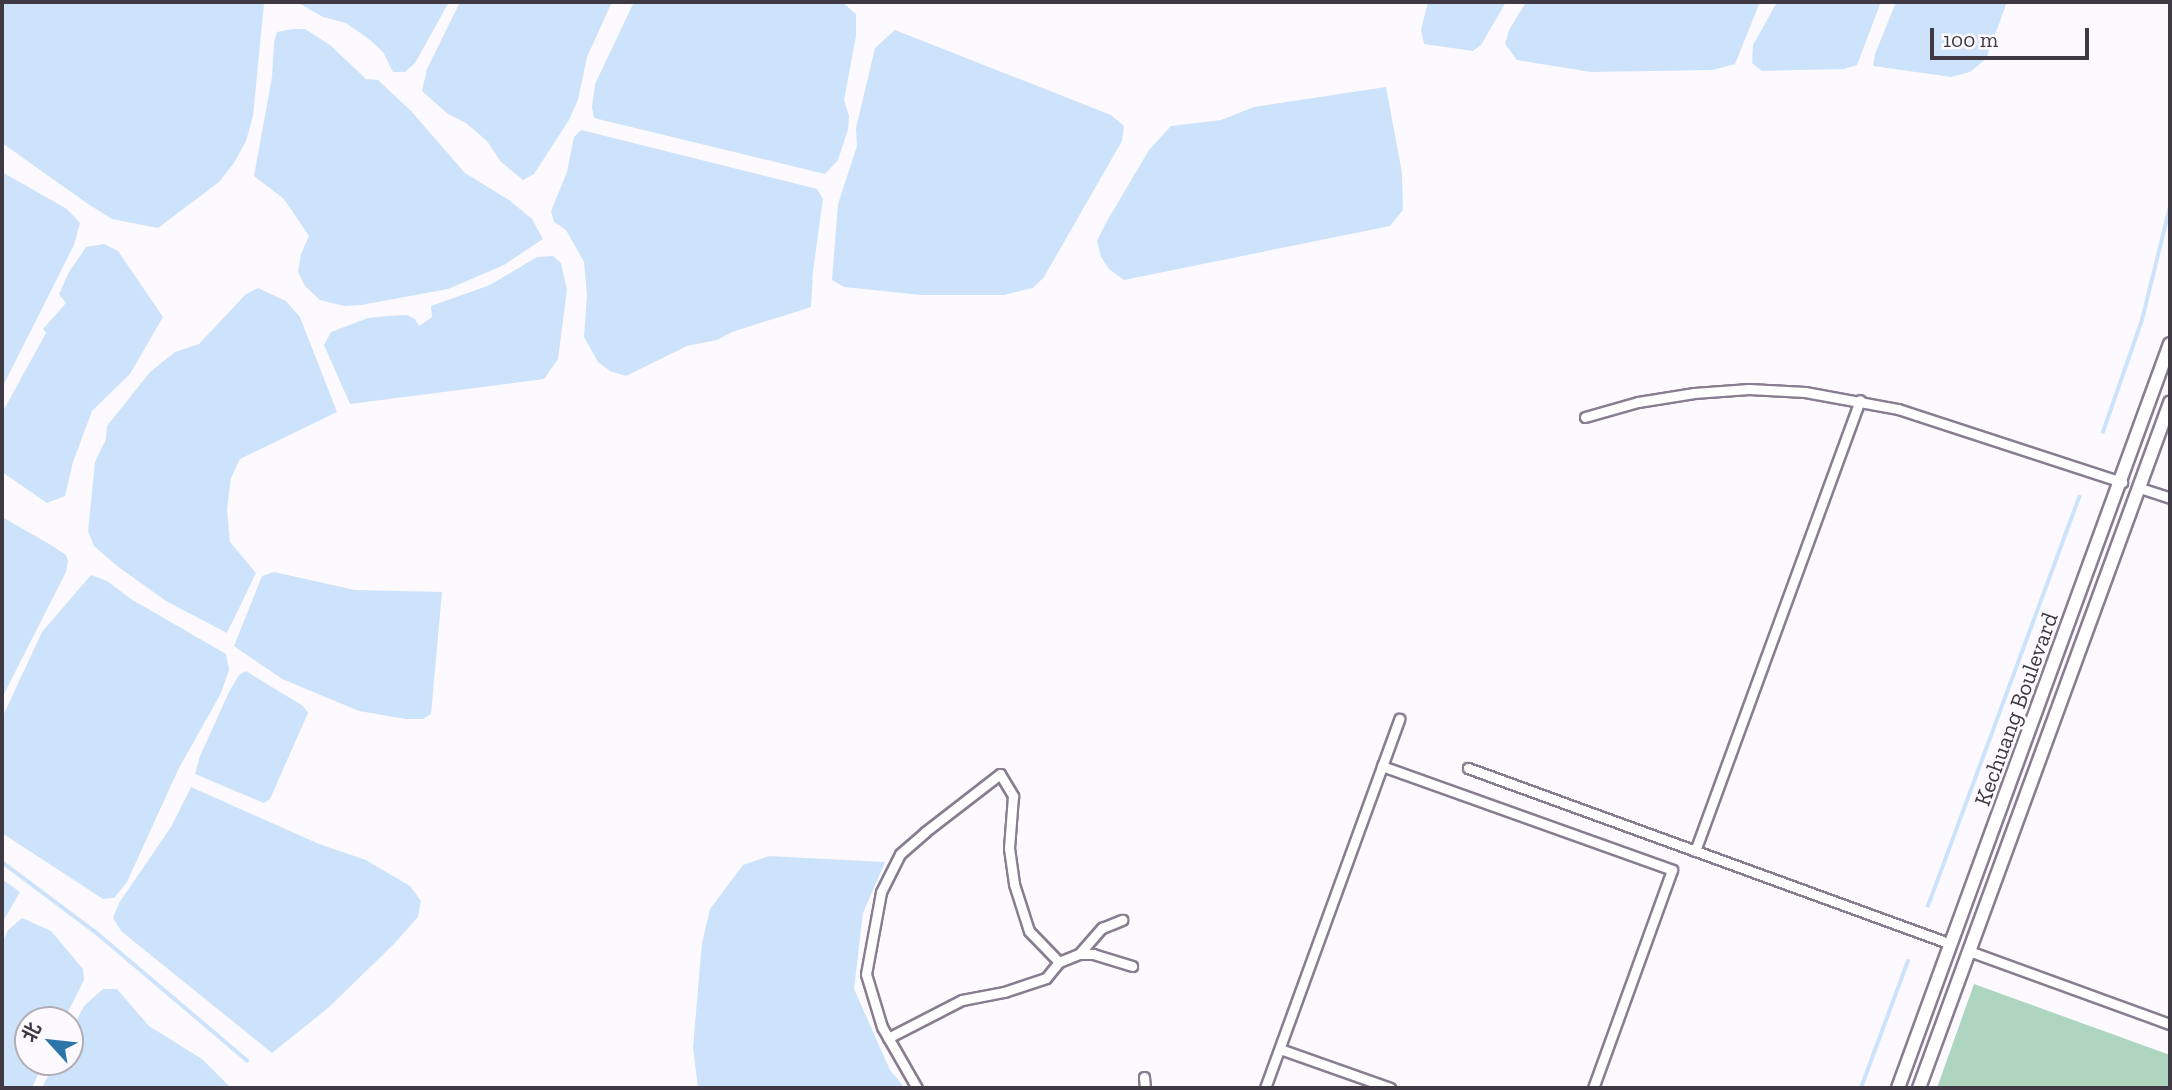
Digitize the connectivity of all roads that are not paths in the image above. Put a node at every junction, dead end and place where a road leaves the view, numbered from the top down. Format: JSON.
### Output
{"nodes":[{"id":1,"x":2170,"y":344,"type":"edge"},
{"id":2,"x":1860,"y":400,"type":"junction"},
{"id":3,"x":2170,"y":403,"type":"edge"},
{"id":4,"x":1585,"y":417,"type":"dead end"},
{"id":5,"x":2122,"y":482,"type":"junction"},
{"id":6,"x":2140,"y":488,"type":"junction"},
{"id":7,"x":2170,"y":498,"type":"edge"},
{"id":8,"x":1399,"y":719,"type":"dead end"},
{"id":9,"x":1382,"y":766,"type":"junction"},
{"id":10,"x":1468,"y":768,"type":"dead end"},
{"id":11,"x":1695,"y":851,"type":"junction"},
{"id":12,"x":1122,"y":920,"type":"dead end"},
{"id":13,"x":1951,"y":944,"type":"junction"},
{"id":14,"x":1969,"y":951,"type":"junction"},
{"id":15,"x":1079,"y":954,"type":"junction"},
{"id":16,"x":1059,"y":962,"type":"junction"},
{"id":17,"x":1132,"y":967,"type":"dead end"},
{"id":18,"x":2170,"y":1024,"type":"edge"},
{"id":19,"x":888,"y":1038,"type":"junction"},
{"id":20,"x":1280,"y":1049,"type":"junction"},
{"id":21,"x":1144,"y":1077,"type":"dead end"},
{"id":22,"x":917,"y":1088,"type":"edge"},
{"id":23,"x":1145,"y":1088,"type":"edge"},
{"id":24,"x":1265,"y":1088,"type":"edge"},
{"id":25,"x":1390,"y":1088,"type":"edge"},
{"id":26,"x":1592,"y":1088,"type":"edge"},
{"id":27,"x":1898,"y":1088,"type":"edge"},
{"id":28,"x":1919,"y":1088,"type":"edge"}],
"edges":[{"from":1,"to":5,"type":"main road","name":"Kechuang Boulevard"},
{"from":2,"to":4,"type":"street"},
{"from":2,"to":5,"type":"street"},
{"from":2,"to":11,"type":"street"},
{"from":3,"to":6,"type":"main road","name":"Kechuang Boulevard"},
{"from":5,"to":13,"type":"main road","name":"Kechuang Boulevard"},
{"from":6,"to":7,"type":"street"},
{"from":6,"to":14,"type":"main road","name":"Kechuang Boulevard"},
{"from":8,"to":9,"type":"street"},
{"from":9,"to":20,"type":"street"},
{"from":9,"to":26,"type":"street"},
{"from":10,"to":11,"type":"street"},
{"from":11,"to":13,"type":"street"},
{"from":12,"to":15,"type":"street"},
{"from":13,"to":27,"type":"main road","name":"Kechuang Boulevard"},
{"from":14,"to":18,"type":"street"},
{"from":14,"to":28,"type":"main road","name":"Kechuang Boulevard"},
{"from":15,"to":16,"type":"street"},
{"from":15,"to":17,"type":"street"},
{"from":16,"to":19,"type":"street"},
{"from":16,"to":19,"type":"street"},
{"from":19,"to":22,"type":"street"},
{"from":20,"to":24,"type":"street"},
{"from":20,"to":25,"type":"street"},
{"from":21,"to":23,"type":"street"}]}
